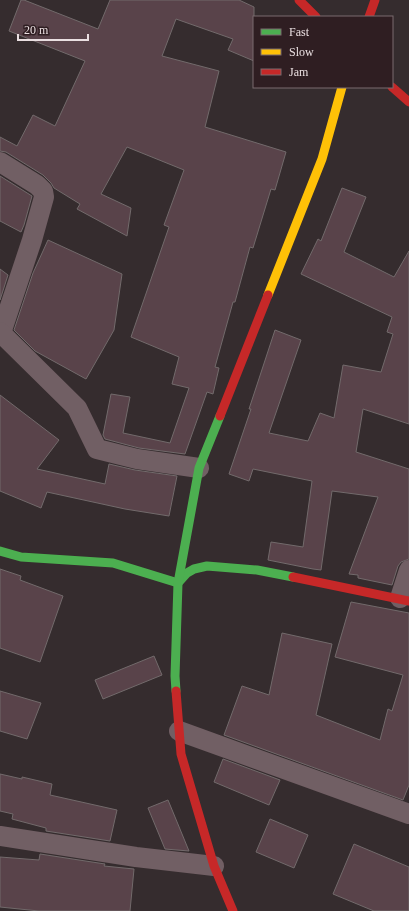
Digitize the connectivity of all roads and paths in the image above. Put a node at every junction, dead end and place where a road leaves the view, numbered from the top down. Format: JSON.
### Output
{"nodes":[{"id":1,"x":299,"y":0,"type":"edge"},
{"id":2,"x":375,"y":0,"type":"edge"},
{"id":3,"x":315,"y":16,"type":"edge"},
{"id":4,"x":369,"y":16,"type":"edge"},
{"id":5,"x":342,"y":88,"type":"edge"},
{"id":6,"x":393,"y":88,"type":"edge"},
{"id":7,"x":409,"y":102,"type":"edge"},
{"id":8,"x":0,"y":162,"type":"edge"},
{"id":9,"x":1,"y":332,"type":"edge"},
{"id":10,"x":199,"y":468,"type":"junction"},
{"id":11,"x":0,"y":551,"type":"edge"},
{"id":12,"x":409,"y":570,"type":"edge"},
{"id":13,"x":178,"y":583,"type":"junction"},
{"id":14,"x":405,"y":599,"type":"edge"},
{"id":15,"x":179,"y":731,"type":"junction"},
{"id":16,"x":409,"y":814,"type":"edge"},
{"id":17,"x":0,"y":836,"type":"edge"},
{"id":18,"x":214,"y":866,"type":"junction"},
{"id":19,"x":234,"y":911,"type":"edge"}],
"edges":[{"from":1,"to":3,"type":"street"},
{"from":2,"to":4,"type":"street"},
{"from":5,"to":10,"type":"street"},
{"from":6,"to":7,"type":"street"},
{"from":8,"to":9,"type":"street"},
{"from":9,"to":10,"type":"street"},
{"from":10,"to":13,"type":"street"},
{"from":11,"to":13,"type":"street"},
{"from":12,"to":14,"type":"street"},
{"from":13,"to":14,"type":"street"},
{"from":13,"to":15,"type":"street"},
{"from":15,"to":16,"type":"street"},
{"from":15,"to":18,"type":"street"},
{"from":17,"to":18,"type":"street"},
{"from":18,"to":19,"type":"street"}]}
